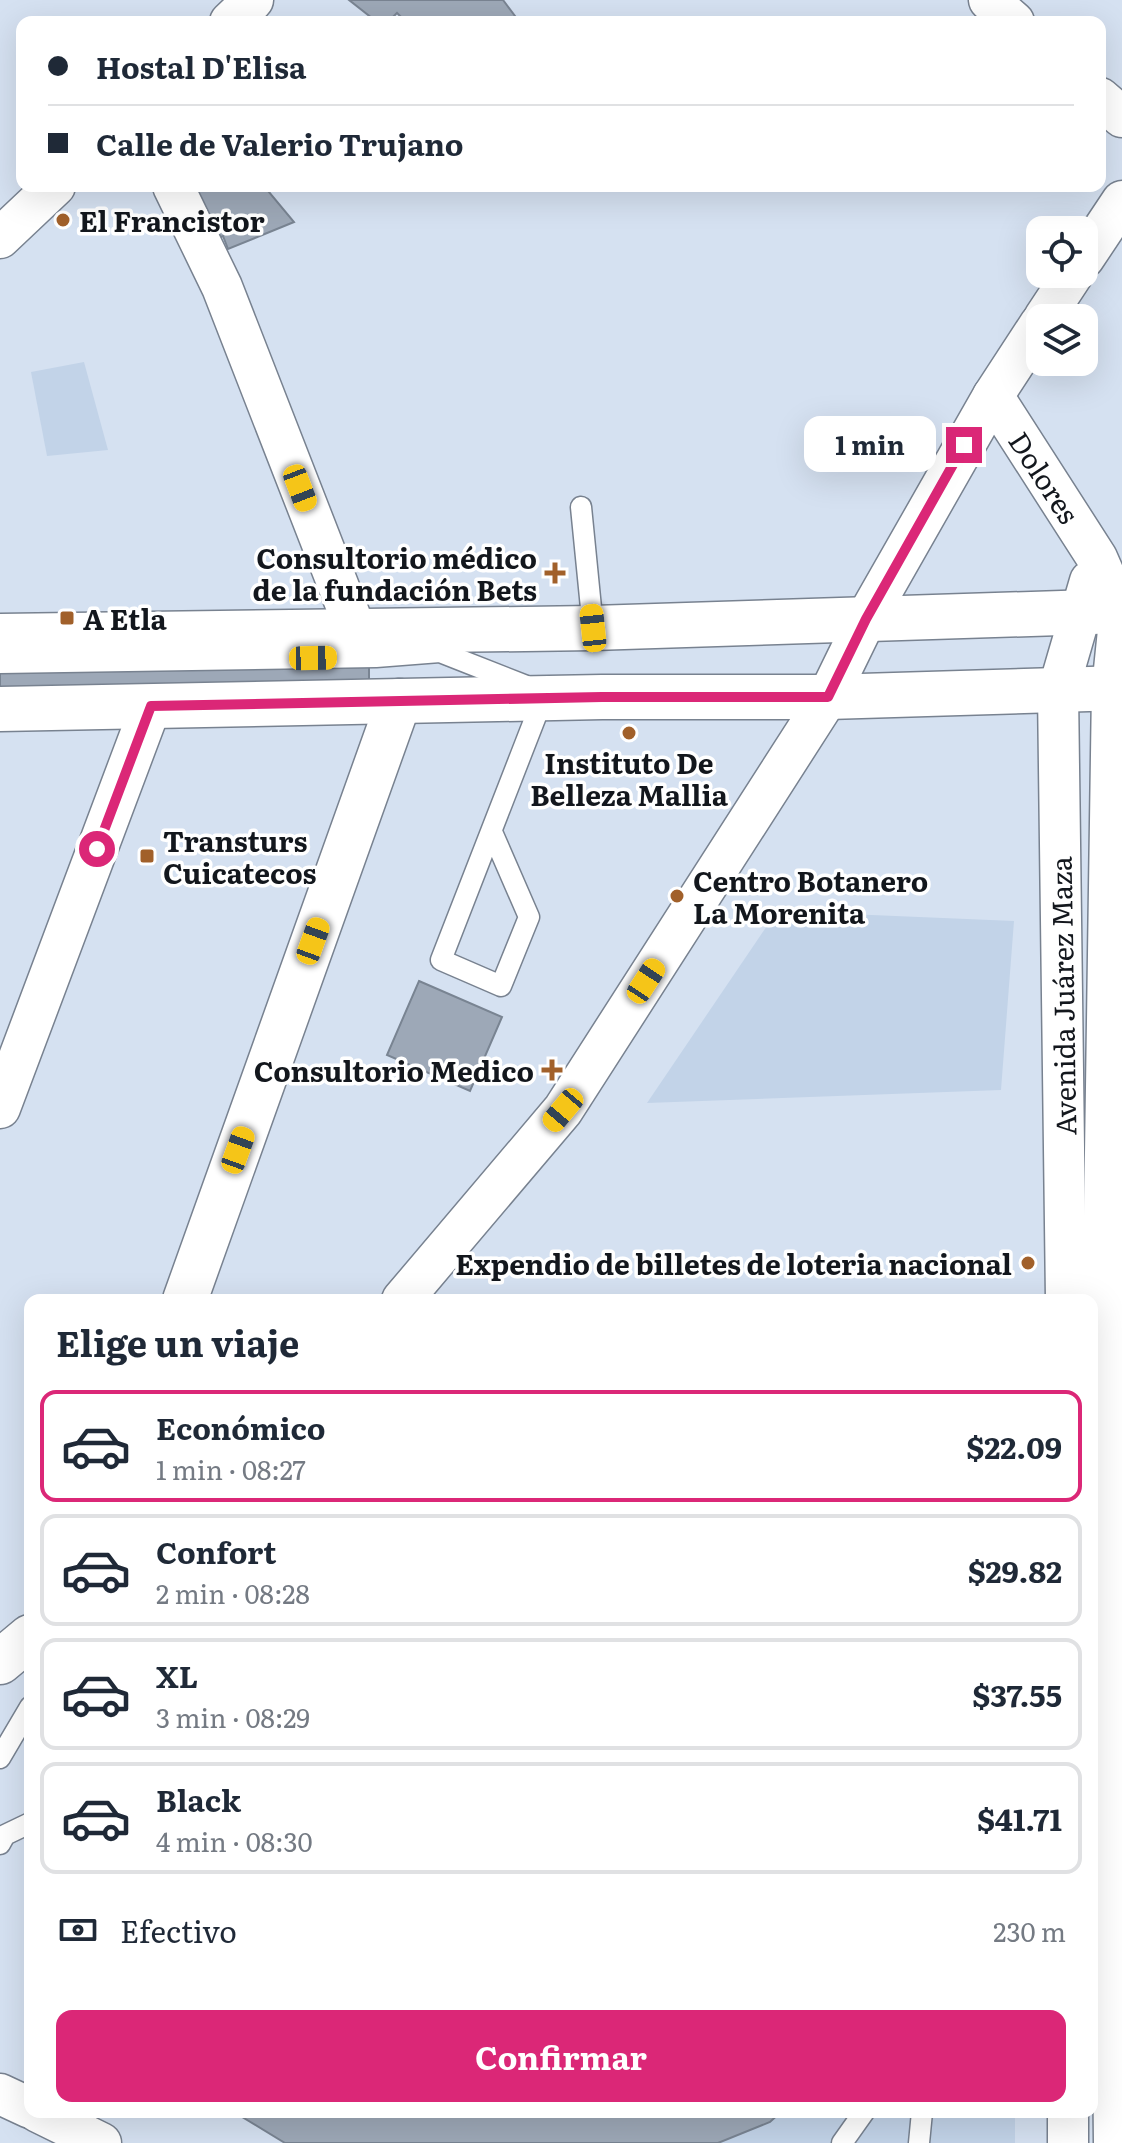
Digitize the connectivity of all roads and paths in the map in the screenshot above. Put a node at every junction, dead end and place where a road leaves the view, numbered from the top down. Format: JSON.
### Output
{"nodes":[{"id":1,"x":253,"y":0,"type":"edge"},
{"id":2,"x":989,"y":0,"type":"edge"},
{"id":3,"x":236,"y":16,"type":"edge"},
{"id":4,"x":1007,"y":16,"type":"edge"},
{"id":5,"x":1106,"y":103,"type":"edge"},
{"id":6,"x":1122,"y":117,"type":"edge"},
{"id":7,"x":49,"y":192,"type":"edge"},
{"id":8,"x":176,"y":192,"type":"edge"},
{"id":9,"x":1122,"y":201,"type":"edge"},
{"id":10,"x":1098,"y":237,"type":"edge"},
{"id":11,"x":0,"y":238,"type":"edge"},
{"id":12,"x":1026,"y":345,"type":"edge"},
{"id":13,"x":993,"y":396,"type":"junction"},
{"id":14,"x":581,"y":507,"type":"dead end"},
{"id":15,"x":1113,"y":612,"type":"edge"},
{"id":16,"x":866,"y":619,"type":"junction"},
{"id":17,"x":593,"y":628,"type":"junction"},
{"id":18,"x":356,"y":631,"type":"junction"},
{"id":19,"x":0,"y":636,"type":"edge"},
{"id":20,"x":0,"y":663,"type":"edge"},
{"id":21,"x":1117,"y":689,"type":"edge"},
{"id":22,"x":1058,"y":691,"type":"junction"},
{"id":23,"x":828,"y":697,"type":"junction"},
{"id":24,"x":550,"y":698,"type":"junction"},
{"id":25,"x":399,"y":701,"type":"junction"},
{"id":26,"x":151,"y":706,"type":"junction"},
{"id":27,"x":0,"y":709,"type":"edge"},
{"id":28,"x":492,"y":832,"type":"junction"},
{"id":29,"x":0,"y":1108,"type":"edge"},
{"id":30,"x":1122,"y":1171,"type":"edge"},
{"id":31,"x":1104,"y":1220,"type":"junction"},
{"id":32,"x":187,"y":1294,"type":"edge"},
{"id":33,"x":407,"y":1294,"type":"edge"},
{"id":34,"x":1066,"y":1294,"type":"edge"},
{"id":35,"x":24,"y":1642,"type":"edge"},
{"id":36,"x":0,"y":1662,"type":"edge"},
{"id":37,"x":24,"y":1717,"type":"edge"},
{"id":38,"x":0,"y":1758,"type":"edge"},
{"id":39,"x":24,"y":1826,"type":"edge"},
{"id":40,"x":0,"y":1844,"type":"edge"},
{"id":41,"x":1109,"y":2021,"type":"edge"},
{"id":42,"x":0,"y":2094,"type":"edge"},
{"id":43,"x":24,"y":2105,"type":"edge"},
{"id":44,"x":50,"y":2118,"type":"edge"},
{"id":45,"x":860,"y":2118,"type":"edge"},
{"id":46,"x":921,"y":2118,"type":"edge"},
{"id":47,"x":1068,"y":2118,"type":"edge"},
{"id":48,"x":101,"y":2143,"type":"edge"},
{"id":49,"x":842,"y":2143,"type":"edge"},
{"id":50,"x":919,"y":2143,"type":"edge"},
{"id":51,"x":1068,"y":2143,"type":"edge"},
{"id":52,"x":1114,"y":2143,"type":"edge"}],
"edges":[{"from":1,"to":3,"type":"street"},
{"from":2,"to":4,"type":"street"},
{"from":5,"to":6,"type":"street"},
{"from":7,"to":11,"type":"street"},
{"from":8,"to":18,"type":"street"},
{"from":9,"to":10,"type":"street"},
{"from":12,"to":13,"type":"street"},
{"from":13,"to":15,"type":"street","name":"Dolores"},
{"from":13,"to":16,"type":"street"},
{"from":14,"to":17,"type":"lane"},
{"from":15,"to":16,"type":"main road"},
{"from":15,"to":21,"type":"street","name":"Avenida Juárez Maza"},
{"from":15,"to":22,"type":"street","name":"Avenida Juárez Maza"},
{"from":16,"to":17,"type":"main road"},
{"from":16,"to":23,"type":"street"},
{"from":17,"to":18,"type":"main road"},
{"from":18,"to":19,"type":"main road"},
{"from":20,"to":24,"type":"lane"},
{"from":21,"to":22,"type":"main road"},
{"from":21,"to":31,"type":"street","name":"Avenida Juárez Maza"},
{"from":22,"to":23,"type":"main road"},
{"from":22,"to":34,"type":"street","name":"Avenida Juárez Maza"},
{"from":23,"to":24,"type":"main road"},
{"from":23,"to":33,"type":"street"},
{"from":24,"to":25,"type":"main road"},
{"from":24,"to":28,"type":"lane"},
{"from":25,"to":26,"type":"main road"},
{"from":25,"to":32,"type":"main road"},
{"from":26,"to":27,"type":"main road"},
{"from":26,"to":29,"type":"street"},
{"from":28,"to":28,"type":"lane"},
{"from":30,"to":31,"type":"lane"},
{"from":31,"to":41,"type":"street","name":"Avenida Juárez Maza"},
{"from":35,"to":36,"type":"main road"},
{"from":37,"to":38,"type":"lane"},
{"from":39,"to":40,"type":"lane"},
{"from":41,"to":52,"type":"street","name":"Avenida Juárez Maza"},
{"from":42,"to":43,"type":"street"},
{"from":44,"to":48,"type":"street"},
{"from":45,"to":49,"type":"lane"},
{"from":46,"to":50,"type":"lane"},
{"from":47,"to":51,"type":"street"}]}
